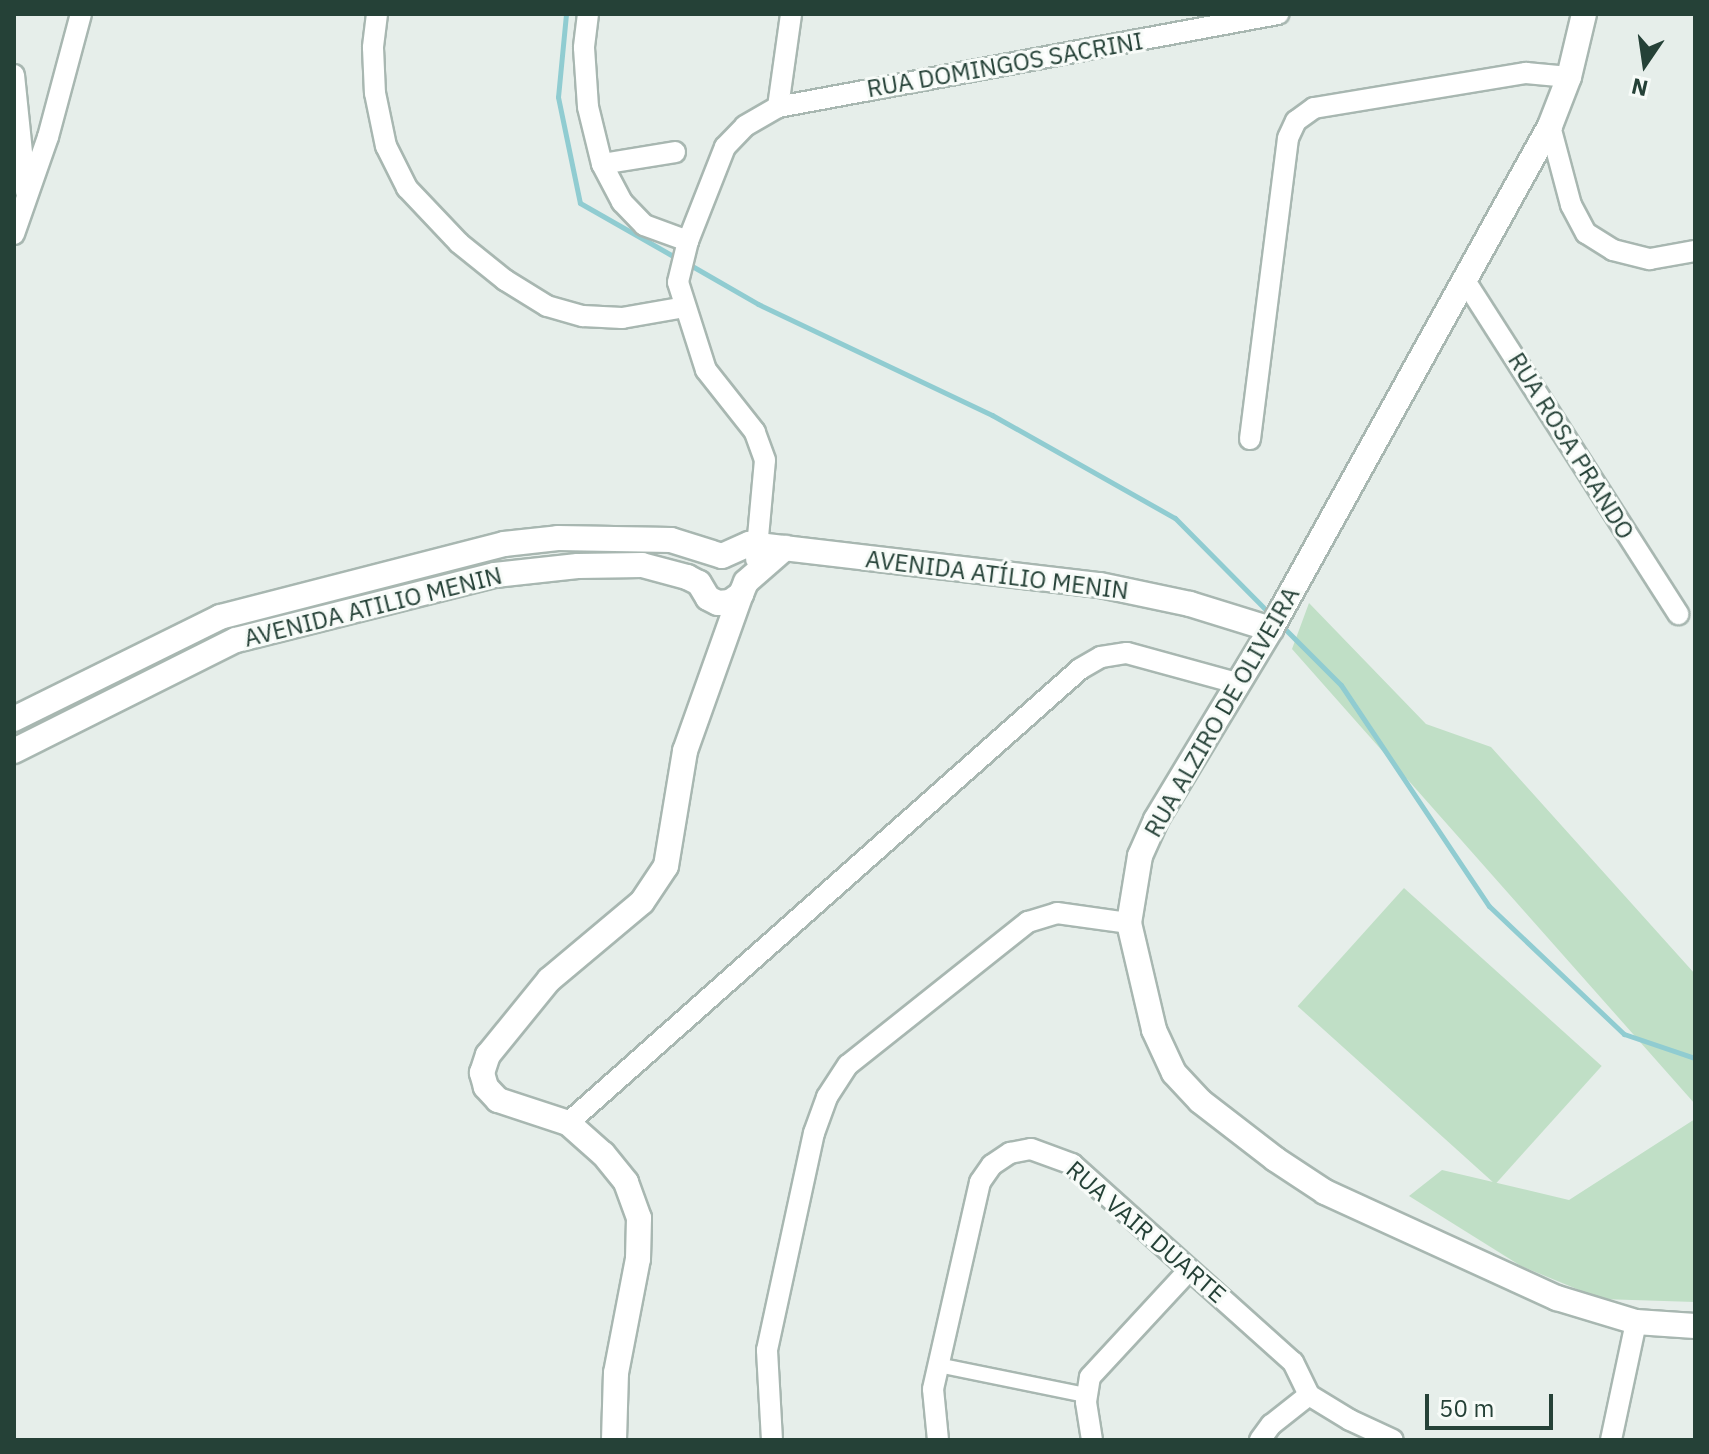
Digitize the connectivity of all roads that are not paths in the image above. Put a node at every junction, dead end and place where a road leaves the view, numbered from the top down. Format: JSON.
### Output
{"nodes":[{"id":1,"x":81,"y":14,"type":"edge"},
{"id":2,"x":377,"y":14,"type":"edge"},
{"id":3,"x":588,"y":14,"type":"edge"},
{"id":4,"x":791,"y":14,"type":"edge"},
{"id":5,"x":1278,"y":14,"type":"edge"},
{"id":6,"x":1572,"y":14,"type":"edge"},
{"id":7,"x":1584,"y":14,"type":"edge"},
{"id":8,"x":1575,"y":46,"type":"junction"},
{"id":9,"x":14,"y":75,"type":"edge"},
{"id":10,"x":1569,"y":77,"type":"junction"},
{"id":11,"x":778,"y":107,"type":"junction"},
{"id":12,"x":1550,"y":126,"type":"junction"},
{"id":13,"x":675,"y":152,"type":"dead end"},
{"id":14,"x":602,"y":164,"type":"junction"},
{"id":15,"x":26,"y":200,"type":"junction"},
{"id":16,"x":14,"y":234,"type":"edge"},
{"id":17,"x":688,"y":241,"type":"junction"},
{"id":18,"x":1695,"y":251,"type":"edge"},
{"id":19,"x":1464,"y":279,"type":"junction"},
{"id":20,"x":685,"y":307,"type":"junction"},
{"id":21,"x":1250,"y":439,"type":"dead end"},
{"id":22,"x":758,"y":545,"type":"junction"},
{"id":23,"x":785,"y":548,"type":"junction"},
{"id":24,"x":722,"y":556,"type":"junction"},
{"id":25,"x":747,"y":584,"type":"junction"},
{"id":26,"x":700,"y":588,"type":"junction"},
{"id":27,"x":1678,"y":614,"type":"dead end"},
{"id":28,"x":1275,"y":621,"type":"junction"},
{"id":29,"x":718,"y":663,"type":"junction"},
{"id":30,"x":1237,"y":683,"type":"junction"},
{"id":31,"x":14,"y":719,"type":"edge"},
{"id":32,"x":14,"y":751,"type":"edge"},
{"id":33,"x":1129,"y":923,"type":"junction"},
{"id":34,"x":568,"y":1123,"type":"junction"},
{"id":35,"x":1189,"y":1270,"type":"junction"},
{"id":36,"x":1636,"y":1322,"type":"junction"},
{"id":37,"x":1695,"y":1326,"type":"edge"},
{"id":38,"x":938,"y":1365,"type":"junction"},
{"id":39,"x":1086,"y":1395,"type":"junction"},
{"id":40,"x":1309,"y":1395,"type":"junction"},
{"id":41,"x":614,"y":1440,"type":"edge"},
{"id":42,"x":772,"y":1440,"type":"edge"},
{"id":43,"x":938,"y":1440,"type":"edge"},
{"id":44,"x":1092,"y":1440,"type":"edge"},
{"id":45,"x":1260,"y":1440,"type":"edge"},
{"id":46,"x":1393,"y":1440,"type":"edge"},
{"id":47,"x":1611,"y":1440,"type":"edge"}],
"edges":[{"from":1,"to":15,"type":"street"},
{"from":2,"to":20,"type":"street"},
{"from":3,"to":14,"type":"street"},
{"from":4,"to":11,"type":"street"},
{"from":5,"to":11,"type":"street","name":"RUA DOMINGOS SACRINI"},
{"from":6,"to":8,"type":"street"},
{"from":7,"to":8,"type":"street","name":"RUA ALZIRO DE OLIVEIRA"},
{"from":8,"to":10,"type":"street","name":"RUA ALZIRO DE OLIVEIRA"},
{"from":9,"to":15,"type":"street"},
{"from":10,"to":12,"type":"street","name":"RUA ALZIRO DE OLIVEIRA"},
{"from":10,"to":21,"type":"street"},
{"from":11,"to":17,"type":"street"},
{"from":12,"to":18,"type":"street"},
{"from":12,"to":19,"type":"street","name":"RUA ALZIRO DE OLIVEIRA"},
{"from":13,"to":14,"type":"street"},
{"from":14,"to":17,"type":"street"},
{"from":15,"to":16,"type":"street"},
{"from":17,"to":20,"type":"street"},
{"from":19,"to":27,"type":"street","name":"RUA ROSA PRANDO"},
{"from":19,"to":28,"type":"street","name":"RUA ALZIRO DE OLIVEIRA"},
{"from":20,"to":22,"type":"street"},
{"from":22,"to":23,"type":"street","name":"AVENIDA ATÍLIO MENIN"},
{"from":22,"to":24,"type":"street","name":"AVENIDA ATÍLIO MENIN"},
{"from":22,"to":25,"type":"street"},
{"from":23,"to":25,"type":"street"},
{"from":23,"to":28,"type":"street","name":"AVENIDA ATÍLIO MENIN"},
{"from":24,"to":25,"type":"street"},
{"from":24,"to":26,"type":"street"},
{"from":24,"to":31,"type":"street","name":"AVENIDA ATILIO MENIN"},
{"from":25,"to":26,"type":"street","name":"AVENIDA ATILIO MENIN"},
{"from":25,"to":29,"type":"street"},
{"from":26,"to":29,"type":"street"},
{"from":26,"to":32,"type":"street","name":"AVENIDA ATILIO MENIN"},
{"from":28,"to":30,"type":"street","name":"RUA ALZIRO DE OLIVEIRA"},
{"from":29,"to":34,"type":"street"},
{"from":30,"to":33,"type":"street","name":"RUA ALZIRO DE OLIVEIRA"},
{"from":30,"to":34,"type":"street"},
{"from":33,"to":36,"type":"street","name":"RUA ALZIRO DE OLIVEIRA"},
{"from":33,"to":42,"type":"street"},
{"from":34,"to":41,"type":"street"},
{"from":35,"to":38,"type":"street","name":"RUA VAIR DUARTE"},
{"from":35,"to":39,"type":"street"},
{"from":35,"to":40,"type":"street","name":"RUA VAIR DUARTE"},
{"from":36,"to":37,"type":"street","name":"RUA ALZIRO DE OLIVEIRA"},
{"from":36,"to":47,"type":"street"},
{"from":38,"to":39,"type":"street"},
{"from":38,"to":43,"type":"street","name":"RUA VAIR DUARTE"},
{"from":39,"to":44,"type":"street"},
{"from":40,"to":45,"type":"street"},
{"from":40,"to":46,"type":"street"}]}
